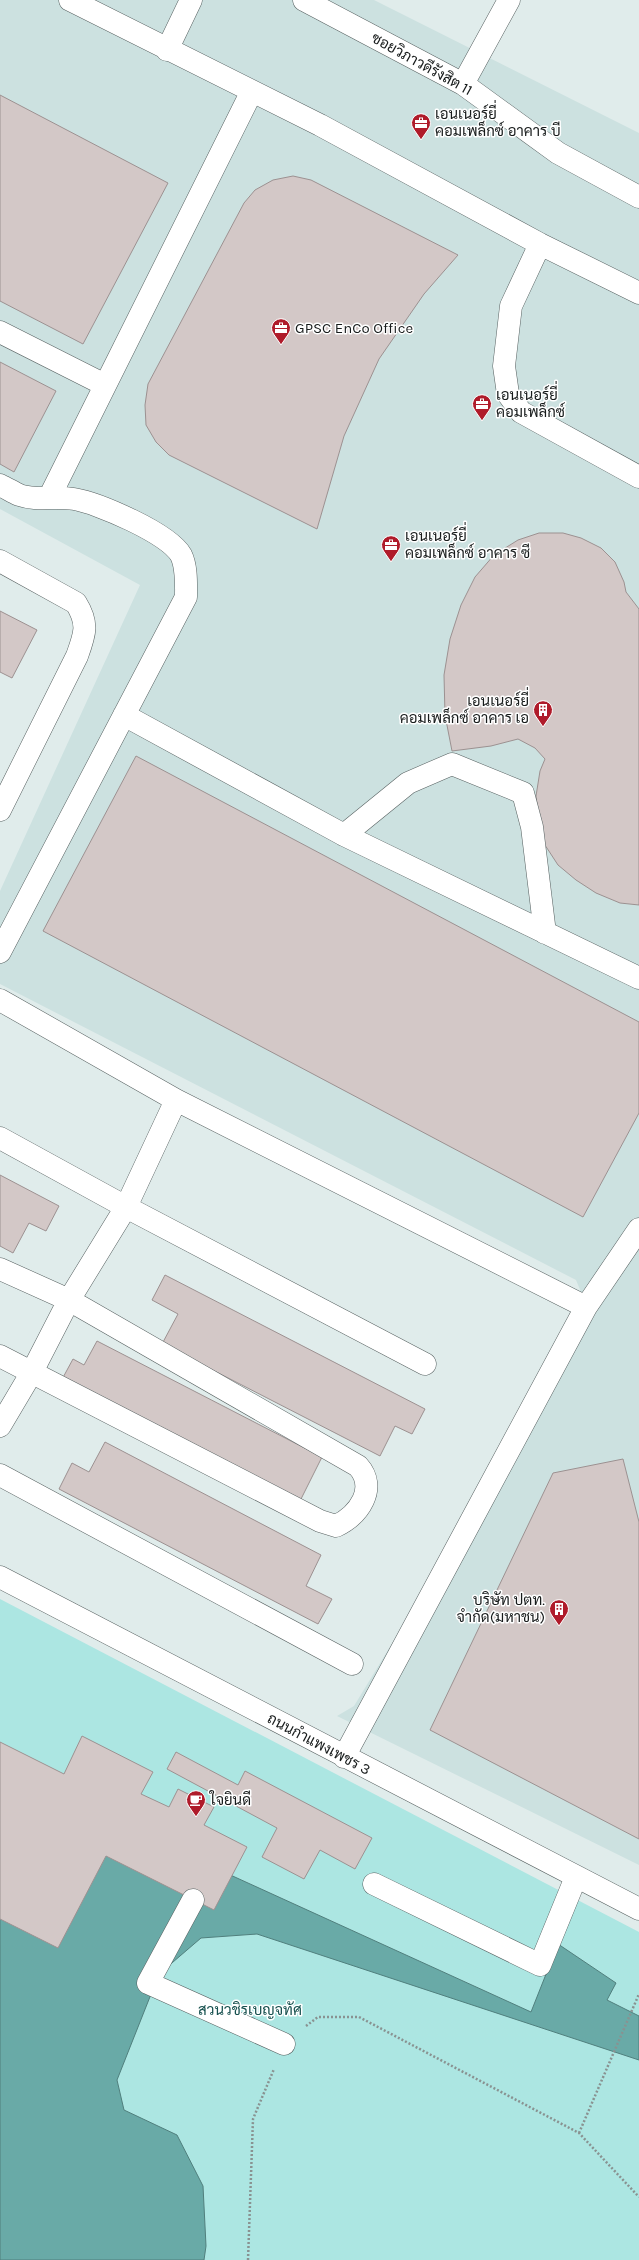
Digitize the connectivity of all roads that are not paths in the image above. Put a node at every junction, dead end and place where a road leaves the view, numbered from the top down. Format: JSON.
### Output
{"nodes":[{"id":1,"x":70,"y":0,"type":"edge"},
{"id":2,"x":191,"y":0,"type":"edge"},
{"id":3,"x":304,"y":0,"type":"edge"},
{"id":4,"x":508,"y":0,"type":"edge"},
{"id":5,"x":167,"y":50,"type":"junction"},
{"id":6,"x":463,"y":84,"type":"junction"},
{"id":7,"x":252,"y":91,"type":"junction"},
{"id":8,"x":639,"y":197,"type":"edge"},
{"id":9,"x":540,"y":244,"type":"junction"},
{"id":10,"x":639,"y":293,"type":"edge"},
{"id":11,"x":0,"y":332,"type":"edge"},
{"id":12,"x":105,"y":385,"type":"junction"},
{"id":13,"x":639,"y":476,"type":"edge"},
{"id":14,"x":0,"y":485,"type":"edge"},
{"id":15,"x":49,"y":498,"type":"junction"},
{"id":16,"x":0,"y":561,"type":"edge"},
{"id":17,"x":124,"y":715,"type":"junction"},
{"id":18,"x":0,"y":810,"type":"edge"},
{"id":19,"x":344,"y":835,"type":"junction"},
{"id":20,"x":545,"y":933,"type":"junction"},
{"id":21,"x":0,"y":952,"type":"edge"},
{"id":22,"x":639,"y":978,"type":"edge"},
{"id":23,"x":0,"y":1000,"type":"edge"},
{"id":24,"x":176,"y":1100,"type":"junction"},
{"id":25,"x":0,"y":1138,"type":"edge"},
{"id":26,"x":126,"y":1207,"type":"junction"},
{"id":27,"x":639,"y":1229,"type":"edge"},
{"id":28,"x":0,"y":1269,"type":"edge"},
{"id":29,"x":68,"y":1300,"type":"junction"},
{"id":30,"x":586,"y":1307,"type":"junction"},
{"id":31,"x":0,"y":1356,"type":"edge"},
{"id":32,"x":425,"y":1364,"type":"dead end"},
{"id":33,"x":32,"y":1372,"type":"junction"},
{"id":34,"x":0,"y":1426,"type":"edge"},
{"id":35,"x":0,"y":1474,"type":"edge"},
{"id":36,"x":0,"y":1577,"type":"edge"},
{"id":37,"x":352,"y":1664,"type":"dead end"},
{"id":38,"x":344,"y":1757,"type":"junction"},
{"id":39,"x":576,"y":1877,"type":"junction"},
{"id":40,"x":374,"y":1884,"type":"dead end"},
{"id":41,"x":193,"y":1900,"type":"dead end"},
{"id":42,"x":639,"y":1909,"type":"edge"},
{"id":43,"x":284,"y":2044,"type":"road end"}],
"edges":[{"from":1,"to":5,"type":"street"},
{"from":2,"to":5,"type":"street"},
{"from":3,"to":6,"type":"street","name":"ซอยวิภาวดีรังสิต 11"},
{"from":4,"to":6,"type":"street"},
{"from":5,"to":7,"type":"street"},
{"from":6,"to":8,"type":"street","name":"ซอยวิภาวดีรังสิต 11"},
{"from":7,"to":9,"type":"street"},
{"from":7,"to":12,"type":"street"},
{"from":9,"to":10,"type":"street"},
{"from":9,"to":13,"type":"street"},
{"from":11,"to":12,"type":"street"},
{"from":12,"to":15,"type":"street"},
{"from":14,"to":15,"type":"street"},
{"from":15,"to":17,"type":"street"},
{"from":16,"to":18,"type":"street"},
{"from":17,"to":19,"type":"street"},
{"from":17,"to":21,"type":"street"},
{"from":19,"to":20,"type":"street"},
{"from":19,"to":20,"type":"street"},
{"from":20,"to":22,"type":"street"},
{"from":23,"to":24,"type":"street"},
{"from":24,"to":26,"type":"street"},
{"from":24,"to":30,"type":"street"},
{"from":25,"to":26,"type":"street"},
{"from":26,"to":29,"type":"street"},
{"from":26,"to":32,"type":"street"},
{"from":27,"to":30,"type":"street"},
{"from":28,"to":29,"type":"street"},
{"from":29,"to":33,"type":"street"},
{"from":29,"to":33,"type":"street"},
{"from":30,"to":38,"type":"street"},
{"from":31,"to":33,"type":"street"},
{"from":33,"to":34,"type":"street"},
{"from":35,"to":37,"type":"street"},
{"from":36,"to":38,"type":"street","name":"ถนนกำแพงเพชร 3"},
{"from":38,"to":39,"type":"street","name":"ถนนกำแพงเพชร 3"},
{"from":39,"to":40,"type":"street"},
{"from":39,"to":42,"type":"street","name":"ถนนกำแพงเพชร 3"},
{"from":41,"to":43,"type":"street"}]}
